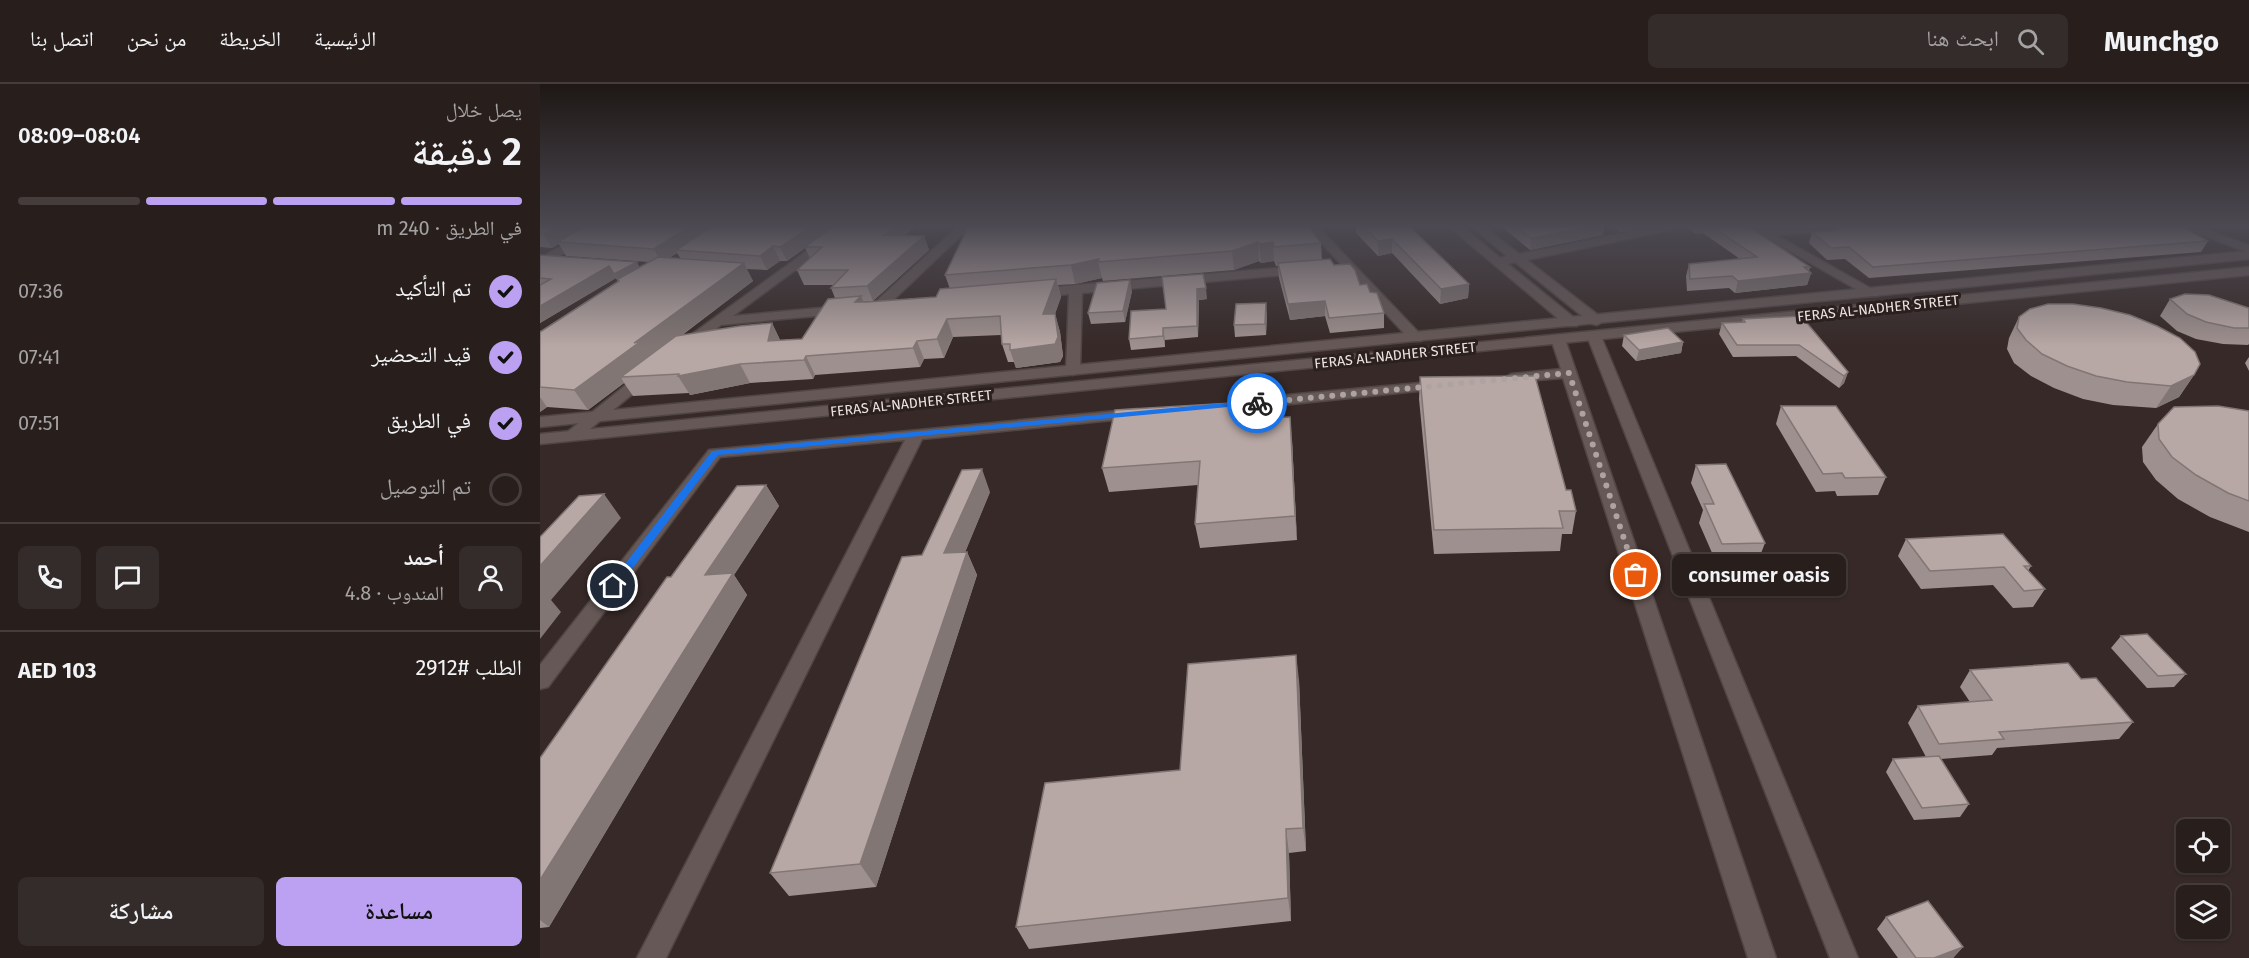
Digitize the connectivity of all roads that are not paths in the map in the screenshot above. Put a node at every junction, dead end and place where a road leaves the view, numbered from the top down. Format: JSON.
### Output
{"nodes":[{"id":1,"x":792,"y":266,"type":"edge"},
{"id":2,"x":917,"y":266,"type":"edge"},
{"id":3,"x":1349,"y":266,"type":"joint"},
{"id":4,"x":1501,"y":266,"type":"edge"},
{"id":5,"x":1525,"y":266,"type":"edge"},
{"id":6,"x":1824,"y":266,"type":"edge"},
{"id":7,"x":2142,"y":266,"type":"edge"},
{"id":8,"x":2249,"y":271,"type":"edge"},
{"id":9,"x":754,"y":275,"type":"dead end"},
{"id":10,"x":776,"y":277,"type":"junction"},
{"id":11,"x":1076,"y":289,"type":"junction"},
{"id":12,"x":1873,"y":293,"type":"junction"},
{"id":13,"x":1018,"y":294,"type":"edge"},
{"id":14,"x":901,"y":305,"type":"edge"},
{"id":15,"x":867,"y":308,"type":"junction"},
{"id":16,"x":718,"y":321,"type":"junction"},
{"id":17,"x":1595,"y":328,"type":"junction"},
{"id":18,"x":1565,"y":331,"type":"junction"},
{"id":19,"x":1416,"y":338,"type":"junction"},
{"id":20,"x":673,"y":355,"type":"edge"},
{"id":21,"x":655,"y":369,"type":"edge"},
{"id":22,"x":1072,"y":371,"type":"junction"},
{"id":23,"x":1569,"y":373,"type":"junction"},
{"id":24,"x":1491,"y":380,"type":"edge"},
{"id":25,"x":1458,"y":383,"type":"edge"},
{"id":26,"x":1229,"y":405,"type":"edge"},
{"id":27,"x":1148,"y":413,"type":"edge"},
{"id":28,"x":591,"y":418,"type":"junction"},
{"id":29,"x":540,"y":423,"type":"edge"},
{"id":30,"x":916,"y":435,"type":"junction"},
{"id":31,"x":572,"y":436,"type":"junction"},
{"id":32,"x":540,"y":439,"type":"edge"},
{"id":33,"x":540,"y":681,"type":"edge"},
{"id":34,"x":651,"y":958,"type":"edge"},
{"id":35,"x":1762,"y":958,"type":"edge"},
{"id":36,"x":1844,"y":958,"type":"edge"}],
"edges":[{"from":1,"to":10,"type":"street"},
{"from":2,"to":15,"type":"street"},
{"from":3,"to":11,"type":"street"},
{"from":3,"to":19,"type":"street"},
{"from":4,"to":18,"type":"street"},
{"from":5,"to":17,"type":"street"},
{"from":6,"to":12,"type":"street"},
{"from":7,"to":12,"type":"street","name":"FERAS AL-NADHER STREET"},
{"from":8,"to":17,"type":"street","name":"FERAS AL-NADHER STREET"},
{"from":9,"to":10,"type":"street"},
{"from":10,"to":16,"type":"street"},
{"from":11,"to":13,"type":"street"},
{"from":11,"to":22,"type":"street"},
{"from":12,"to":17,"type":"street","name":"FERAS AL-NADHER STREET"},
{"from":14,"to":15,"type":"street"},
{"from":15,"to":16,"type":"street"},
{"from":16,"to":20,"type":"street"},
{"from":17,"to":18,"type":"street","name":"FERAS AL-NADHER STREET"},
{"from":17,"to":18,"type":"street","name":"FERAS AL-NADHER STREET"},
{"from":17,"to":36,"type":"street"},
{"from":18,"to":19,"type":"street","name":"FERAS AL-NADHER STREET"},
{"from":18,"to":23,"type":"street"},
{"from":18,"to":31,"type":"street","name":"FERAS AL-NADHER STREET"},
{"from":19,"to":22,"type":"street","name":"FERAS AL-NADHER STREET"},
{"from":21,"to":28,"type":"street"},
{"from":22,"to":28,"type":"street","name":"FERAS AL-NADHER STREET"},
{"from":23,"to":24,"type":"street"},
{"from":23,"to":35,"type":"street"},
{"from":25,"to":26,"type":"street"},
{"from":27,"to":30,"type":"street"},
{"from":28,"to":29,"type":"street","name":"FERAS AL-NADHER STREET"},
{"from":28,"to":31,"type":"street"},
{"from":30,"to":33,"type":"street"},
{"from":30,"to":34,"type":"street"},
{"from":31,"to":32,"type":"street","name":"FERAS AL-NADHER STREET"}]}
